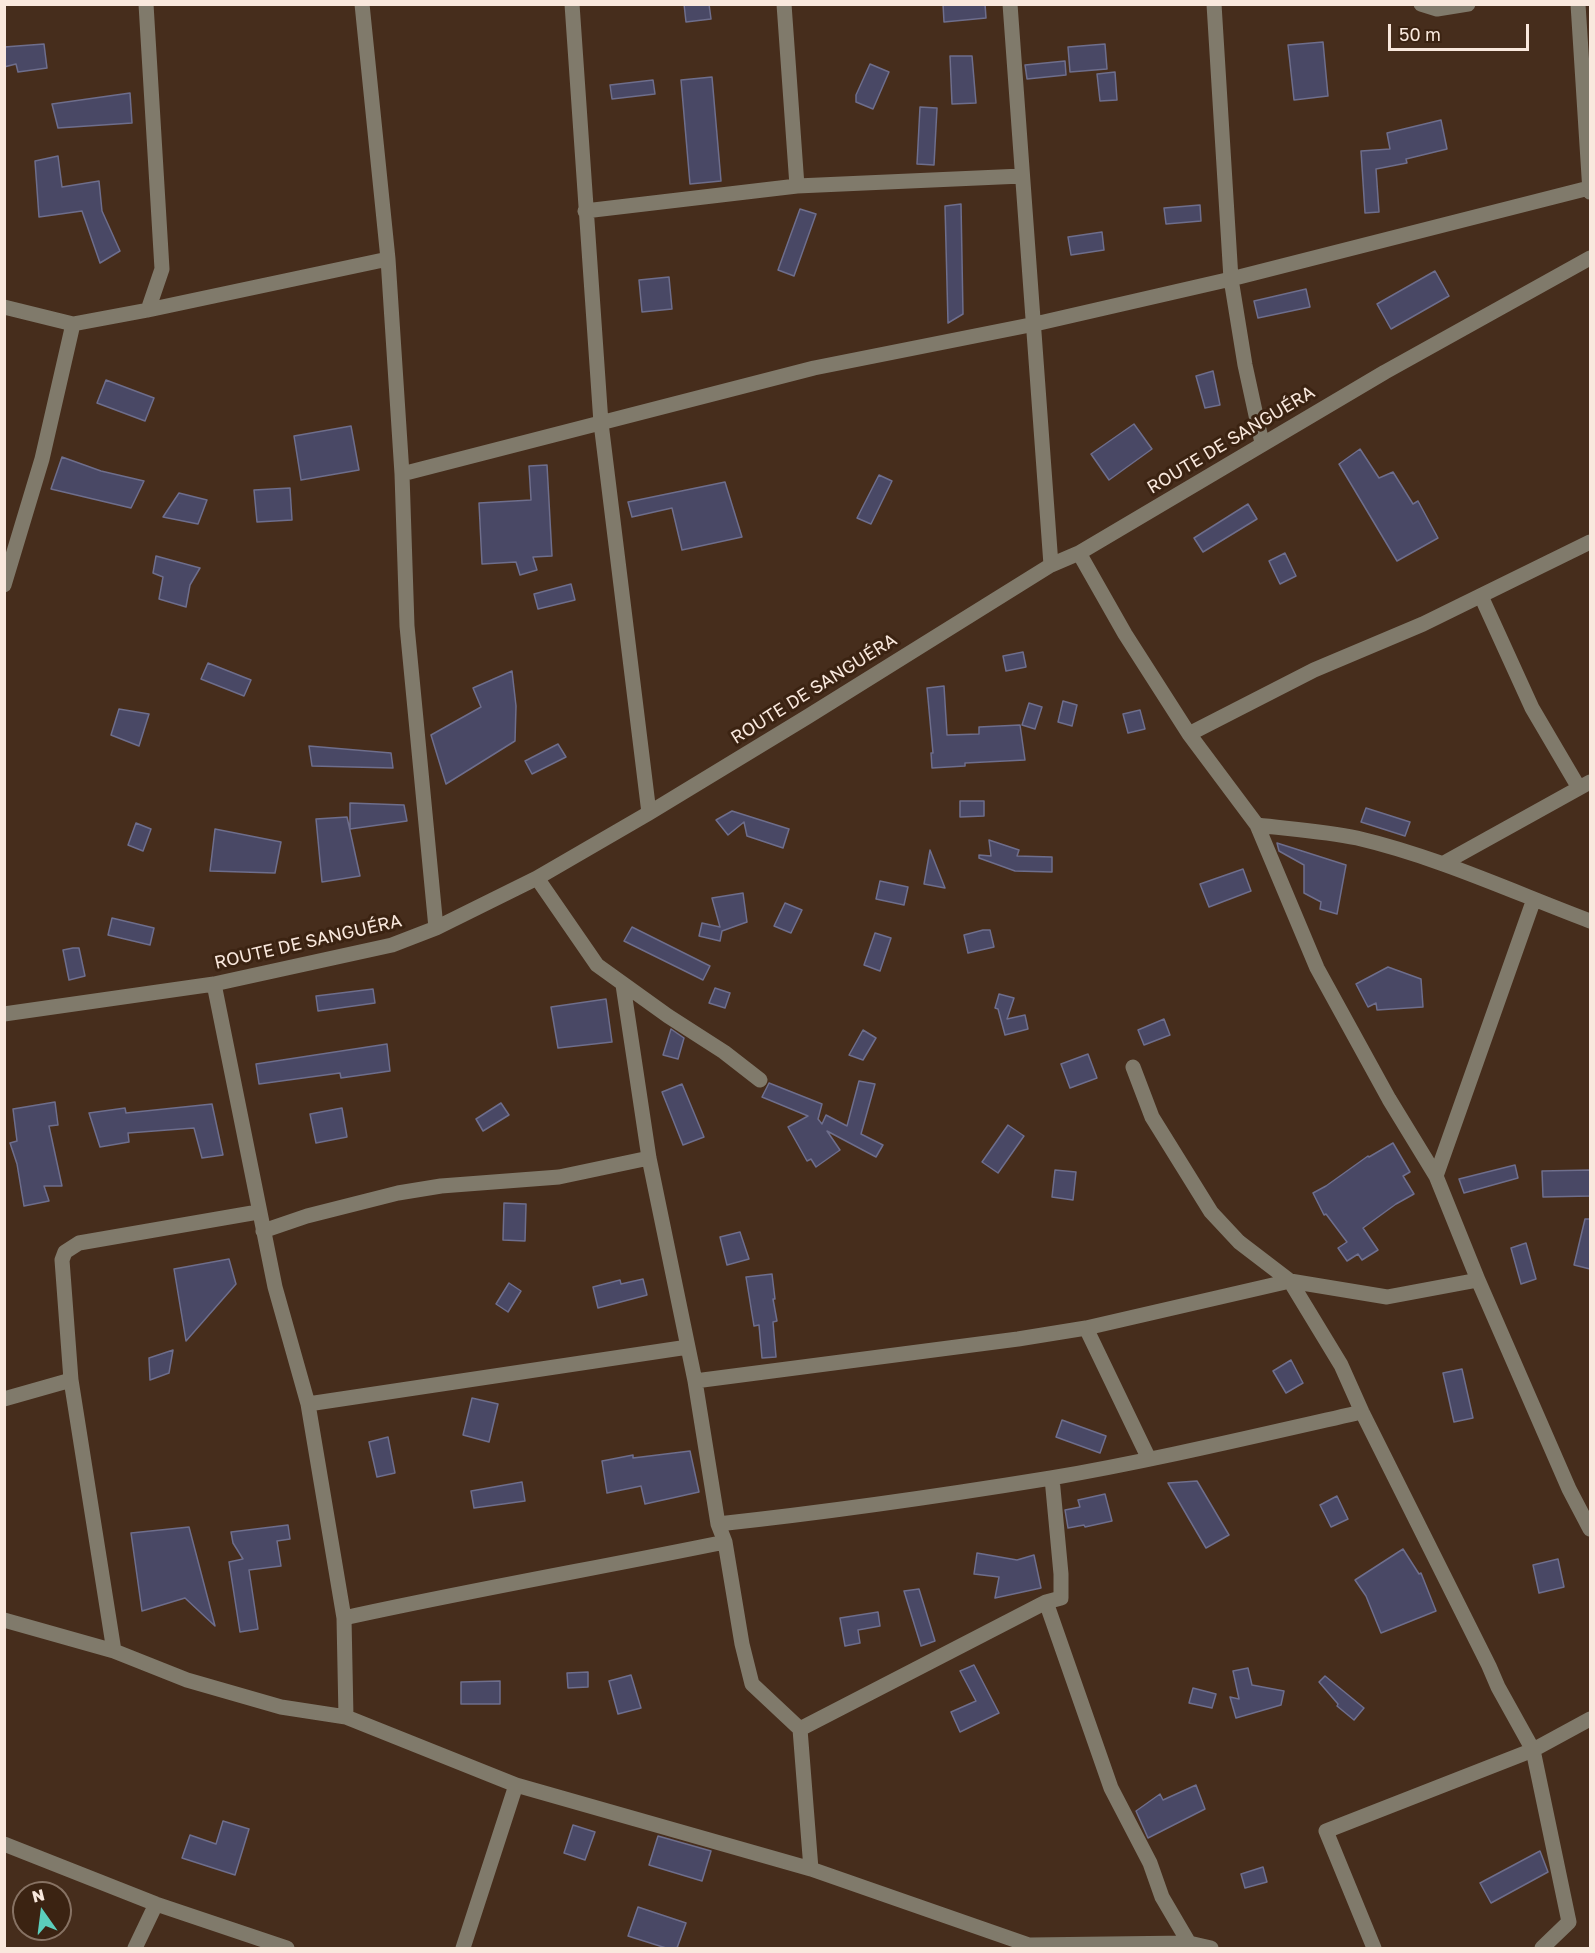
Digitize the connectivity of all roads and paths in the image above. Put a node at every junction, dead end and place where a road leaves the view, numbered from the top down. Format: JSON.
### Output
{"nodes":[{"id":1,"x":146,"y":4,"type":"edge"},
{"id":2,"x":362,"y":4,"type":"edge"},
{"id":3,"x":572,"y":4,"type":"edge"},
{"id":4,"x":784,"y":4,"type":"edge"},
{"id":5,"x":1010,"y":4,"type":"edge"},
{"id":6,"x":1214,"y":4,"type":"edge"},
{"id":7,"x":1421,"y":4,"type":"edge"},
{"id":8,"x":1468,"y":4,"type":"edge"},
{"id":9,"x":1578,"y":4,"type":"edge"},
{"id":10,"x":1022,"y":176,"type":"junction"},
{"id":11,"x":797,"y":186,"type":"junction"},
{"id":12,"x":1590,"y":190,"type":"edge"},
{"id":13,"x":585,"y":211,"type":"junction"},
{"id":14,"x":1590,"y":258,"type":"edge"},
{"id":15,"x":388,"y":259,"type":"junction"},
{"id":16,"x":1231,"y":279,"type":"junction"},
{"id":17,"x":4,"y":308,"type":"edge"},
{"id":18,"x":148,"y":310,"type":"junction"},
{"id":19,"x":73,"y":324,"type":"junction"},
{"id":20,"x":1035,"y":324,"type":"junction"},
{"id":21,"x":601,"y":423,"type":"junction"},
{"id":22,"x":1262,"y":443,"type":"junction"},
{"id":23,"x":402,"y":474,"type":"junction"},
{"id":24,"x":1590,"y":542,"type":"edge"},
{"id":25,"x":1079,"y":553,"type":"junction"},
{"id":26,"x":1051,"y":564,"type":"junction"},
{"id":27,"x":4,"y":585,"type":"edge"},
{"id":28,"x":1481,"y":596,"type":"junction"},
{"id":29,"x":1189,"y":734,"type":"junction"},
{"id":30,"x":1585,"y":785,"type":"edge"},
{"id":31,"x":649,"y":813,"type":"junction"},
{"id":32,"x":1257,"y":825,"type":"junction"},
{"id":33,"x":1444,"y":863,"type":"junction"},
{"id":34,"x":537,"y":878,"type":"junction"},
{"id":35,"x":1533,"y":899,"type":"junction"},
{"id":36,"x":1590,"y":921,"type":"edge"},
{"id":37,"x":436,"y":928,"type":"junction"},
{"id":38,"x":214,"y":984,"type":"junction"},
{"id":39,"x":623,"y":985,"type":"junction"},
{"id":40,"x":4,"y":1014,"type":"edge"},
{"id":41,"x":1133,"y":1067,"type":"dead end"},
{"id":42,"x":760,"y":1080,"type":"dead end"},
{"id":43,"x":649,"y":1158,"type":"junction"},
{"id":44,"x":1436,"y":1176,"type":"junction"},
{"id":45,"x":258,"y":1212,"type":"junction"},
{"id":46,"x":263,"y":1231,"type":"junction"},
{"id":47,"x":1478,"y":1280,"type":"junction"},
{"id":48,"x":1290,"y":1281,"type":"junction"},
{"id":49,"x":1086,"y":1328,"type":"junction"},
{"id":50,"x":688,"y":1347,"type":"junction"},
{"id":51,"x":71,"y":1380,"type":"junction"},
{"id":52,"x":695,"y":1381,"type":"junction"},
{"id":53,"x":4,"y":1399,"type":"edge"},
{"id":54,"x":308,"y":1404,"type":"junction"},
{"id":55,"x":1362,"y":1412,"type":"junction"},
{"id":56,"x":1149,"y":1459,"type":"junction"},
{"id":57,"x":1052,"y":1478,"type":"junction"},
{"id":58,"x":718,"y":1524,"type":"junction"},
{"id":59,"x":1590,"y":1529,"type":"edge"},
{"id":60,"x":725,"y":1542,"type":"junction"},
{"id":61,"x":1046,"y":1602,"type":"junction"},
{"id":62,"x":344,"y":1618,"type":"junction"},
{"id":63,"x":4,"y":1620,"type":"edge"},
{"id":64,"x":114,"y":1651,"type":"junction"},
{"id":65,"x":346,"y":1717,"type":"junction"},
{"id":66,"x":1590,"y":1719,"type":"edge"},
{"id":67,"x":800,"y":1729,"type":"junction"},
{"id":68,"x":1533,"y":1750,"type":"junction"},
{"id":69,"x":516,"y":1785,"type":"junction"},
{"id":70,"x":4,"y":1844,"type":"edge"},
{"id":71,"x":811,"y":1869,"type":"junction"},
{"id":72,"x":156,"y":1904,"type":"junction"},
{"id":73,"x":1189,"y":1942,"type":"junction"},
{"id":74,"x":1029,"y":1947,"type":"edge"},
{"id":75,"x":135,"y":1948,"type":"edge"},
{"id":76,"x":287,"y":1948,"type":"edge"},
{"id":77,"x":463,"y":1948,"type":"edge"},
{"id":78,"x":1211,"y":1948,"type":"edge"},
{"id":79,"x":1374,"y":1948,"type":"edge"},
{"id":80,"x":1542,"y":1948,"type":"edge"}],
"edges":[{"from":1,"to":18,"type":"street"},
{"from":2,"to":15,"type":"street"},
{"from":3,"to":13,"type":"street"},
{"from":4,"to":11,"type":"street"},
{"from":5,"to":10,"type":"street"},
{"from":6,"to":16,"type":"street"},
{"from":7,"to":8,"type":"street"},
{"from":9,"to":12,"type":"street"},
{"from":10,"to":11,"type":"street"},
{"from":10,"to":20,"type":"street"},
{"from":11,"to":13,"type":"street"},
{"from":12,"to":16,"type":"street"},
{"from":13,"to":21,"type":"street"},
{"from":14,"to":22,"type":"street","name":"ROUTE DE SANGUÉRA"},
{"from":15,"to":18,"type":"street"},
{"from":15,"to":23,"type":"street"},
{"from":16,"to":20,"type":"street"},
{"from":16,"to":22,"type":"street"},
{"from":17,"to":19,"type":"street"},
{"from":18,"to":19,"type":"street"},
{"from":19,"to":27,"type":"street"},
{"from":20,"to":21,"type":"street"},
{"from":20,"to":26,"type":"street"},
{"from":21,"to":23,"type":"street"},
{"from":21,"to":31,"type":"street"},
{"from":22,"to":25,"type":"street","name":"ROUTE DE SANGUÉRA"},
{"from":23,"to":37,"type":"street"},
{"from":24,"to":28,"type":"street"},
{"from":25,"to":26,"type":"street","name":"ROUTE DE SANGUÉRA"},
{"from":25,"to":29,"type":"street"},
{"from":26,"to":31,"type":"street","name":"ROUTE DE SANGUÉRA"},
{"from":28,"to":29,"type":"street"},
{"from":28,"to":30,"type":"street"},
{"from":29,"to":32,"type":"street"},
{"from":30,"to":33,"type":"street"},
{"from":31,"to":34,"type":"street","name":"ROUTE DE SANGUÉRA"},
{"from":32,"to":33,"type":"street"},
{"from":32,"to":44,"type":"street"},
{"from":33,"to":35,"type":"street"},
{"from":34,"to":37,"type":"street","name":"ROUTE DE SANGUÉRA"},
{"from":34,"to":39,"type":"street"},
{"from":35,"to":36,"type":"street"},
{"from":35,"to":44,"type":"street"},
{"from":37,"to":38,"type":"street","name":"ROUTE DE SANGUÉRA"},
{"from":38,"to":40,"type":"street","name":"ROUTE DE SANGUÉRA"},
{"from":38,"to":45,"type":"street"},
{"from":39,"to":42,"type":"street"},
{"from":39,"to":43,"type":"street"},
{"from":41,"to":48,"type":"street"},
{"from":43,"to":46,"type":"street"},
{"from":43,"to":50,"type":"street"},
{"from":44,"to":47,"type":"street"},
{"from":45,"to":46,"type":"street"},
{"from":45,"to":51,"type":"street"},
{"from":46,"to":54,"type":"street"},
{"from":47,"to":48,"type":"street"},
{"from":47,"to":59,"type":"street"},
{"from":48,"to":49,"type":"street"},
{"from":48,"to":55,"type":"street"},
{"from":49,"to":52,"type":"street"},
{"from":49,"to":56,"type":"street"},
{"from":50,"to":52,"type":"street"},
{"from":50,"to":54,"type":"street"},
{"from":51,"to":53,"type":"street"},
{"from":51,"to":64,"type":"street"},
{"from":52,"to":58,"type":"street"},
{"from":54,"to":62,"type":"street"},
{"from":55,"to":56,"type":"street"},
{"from":55,"to":68,"type":"street"},
{"from":56,"to":57,"type":"street"},
{"from":57,"to":58,"type":"street"},
{"from":57,"to":61,"type":"street"},
{"from":58,"to":60,"type":"street"},
{"from":60,"to":62,"type":"street"},
{"from":60,"to":67,"type":"street"},
{"from":61,"to":67,"type":"street"},
{"from":61,"to":73,"type":"street"},
{"from":62,"to":65,"type":"street"},
{"from":63,"to":64,"type":"street"},
{"from":64,"to":65,"type":"street"},
{"from":65,"to":69,"type":"street"},
{"from":66,"to":68,"type":"street"},
{"from":67,"to":71,"type":"street"},
{"from":68,"to":79,"type":"street"},
{"from":68,"to":80,"type":"street"},
{"from":69,"to":71,"type":"street"},
{"from":69,"to":77,"type":"street"},
{"from":70,"to":72,"type":"street"},
{"from":71,"to":74,"type":"street"},
{"from":72,"to":75,"type":"street"},
{"from":72,"to":76,"type":"street"},
{"from":73,"to":74,"type":"street"},
{"from":73,"to":78,"type":"street"}]}
